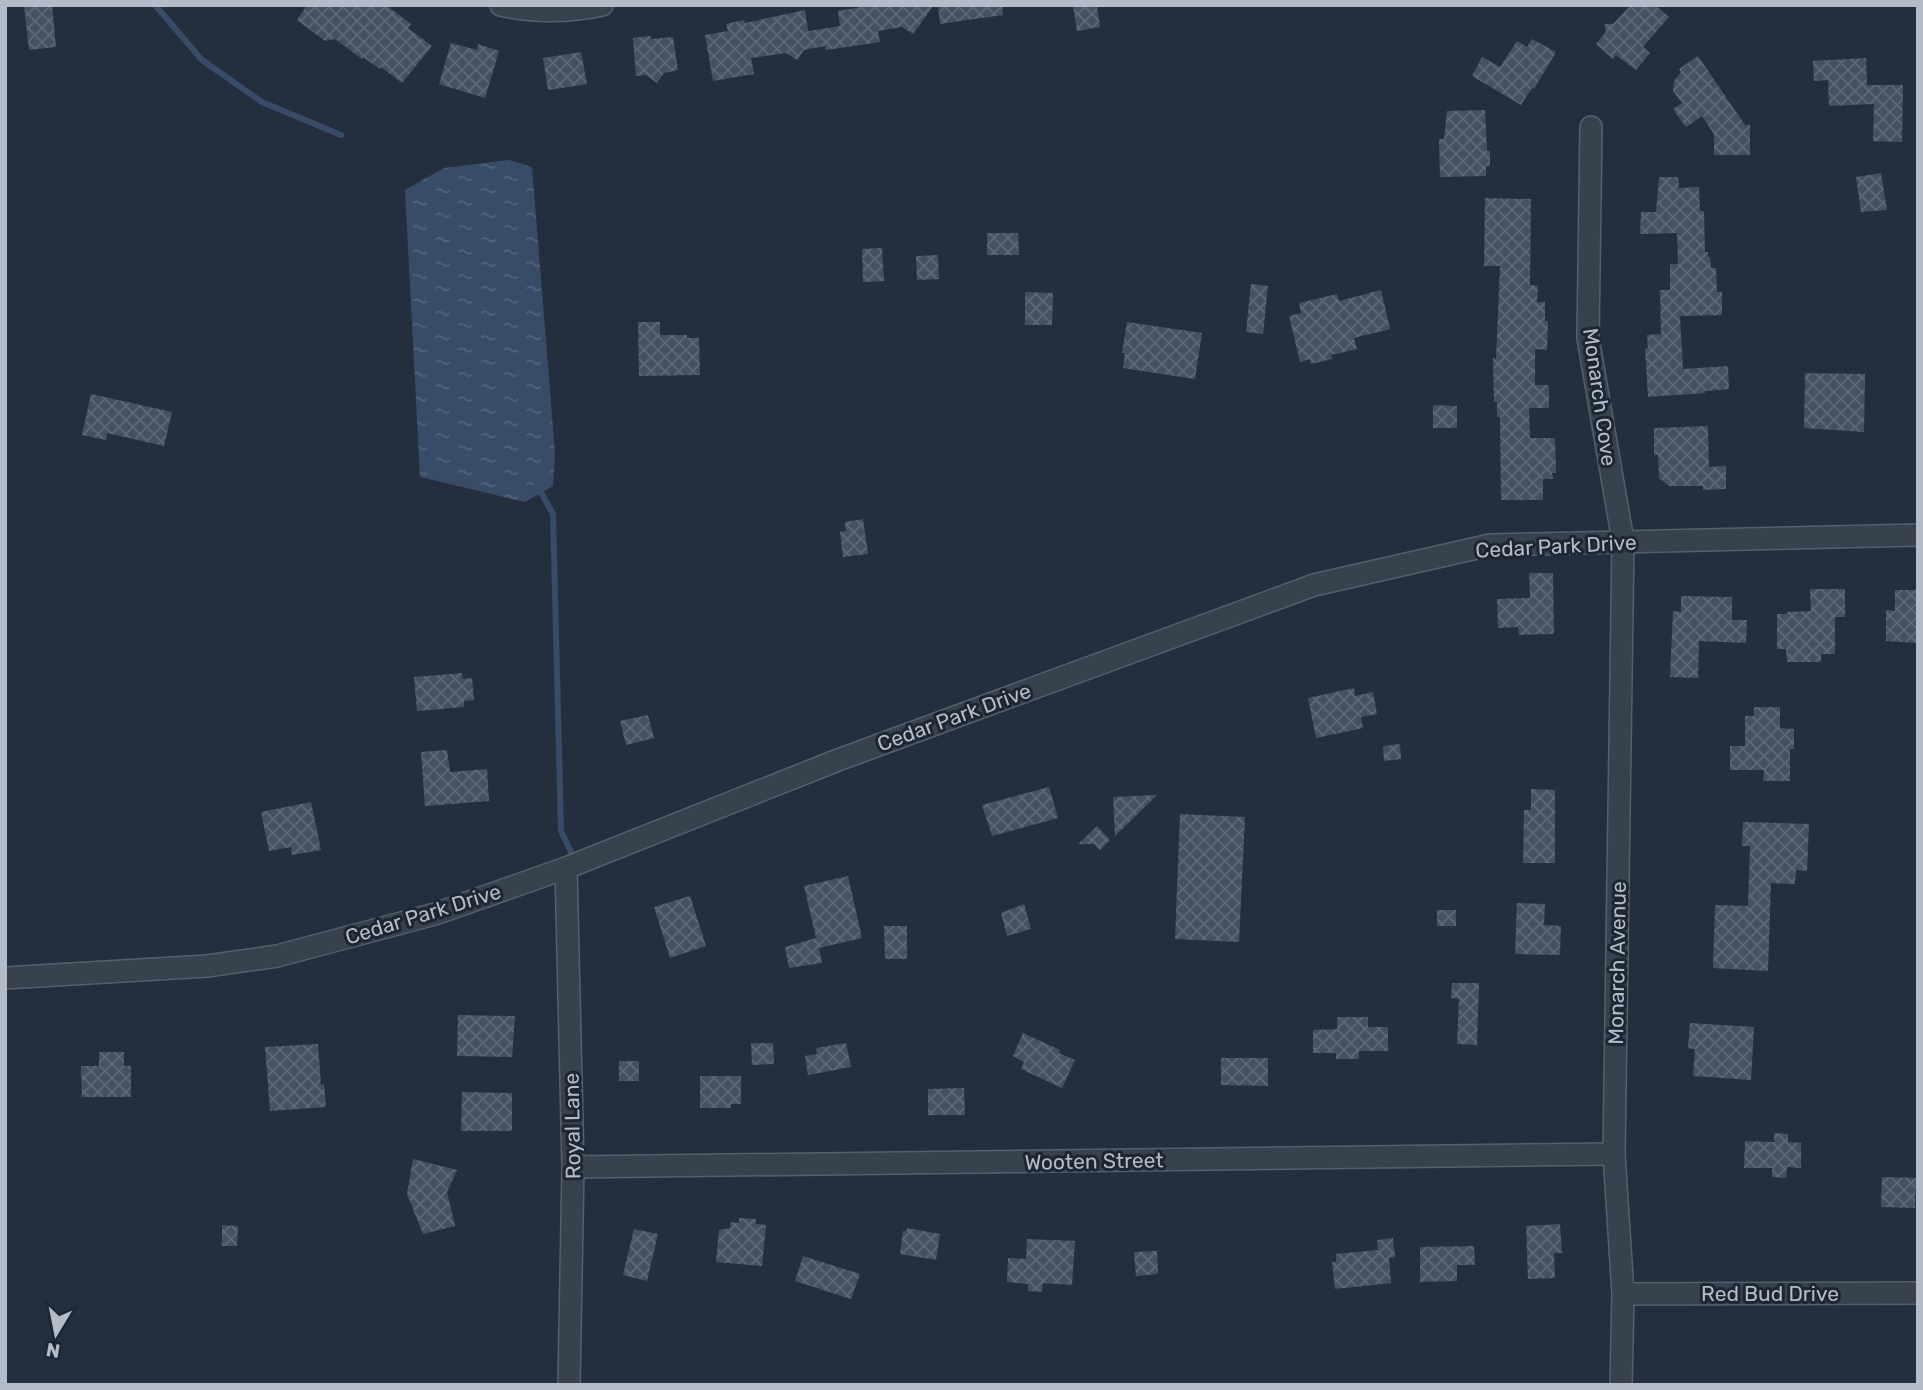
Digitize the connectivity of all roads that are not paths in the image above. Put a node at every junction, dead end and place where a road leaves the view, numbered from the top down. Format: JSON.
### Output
{"nodes":[{"id":1,"x":501,"y":5,"type":"edge"},
{"id":2,"x":602,"y":5,"type":"edge"},
{"id":3,"x":1591,"y":127,"type":"dead end"},
{"id":4,"x":1918,"y":535,"type":"edge"},
{"id":5,"x":1623,"y":541,"type":"junction"},
{"id":6,"x":566,"y":868,"type":"junction"},
{"id":7,"x":5,"y":978,"type":"edge"},
{"id":8,"x":1614,"y":1154,"type":"junction"},
{"id":9,"x":573,"y":1167,"type":"junction"},
{"id":10,"x":1918,"y":1293,"type":"edge"},
{"id":11,"x":1623,"y":1294,"type":"junction"},
{"id":12,"x":569,"y":1385,"type":"edge"},
{"id":13,"x":1621,"y":1385,"type":"edge"}],
"edges":[{"from":1,"to":2,"type":"street"},
{"from":3,"to":5,"type":"street","name":"Monarch Cove"},
{"from":4,"to":5,"type":"street","name":"Cedar Park Drive"},
{"from":5,"to":6,"type":"street","name":"Cedar Park Drive"},
{"from":5,"to":8,"type":"street","name":"Monarch Avenue"},
{"from":6,"to":7,"type":"street","name":"Cedar Park Drive"},
{"from":6,"to":9,"type":"street","name":"Royal Lane"},
{"from":8,"to":9,"type":"street","name":"Wooten Street"},
{"from":8,"to":11,"type":"street","name":"Monarch Avenue"},
{"from":9,"to":12,"type":"street","name":"Royal Lane"},
{"from":10,"to":11,"type":"street","name":"Red Bud Drive"},
{"from":11,"to":13,"type":"street","name":"Monarch Avenue"}]}
